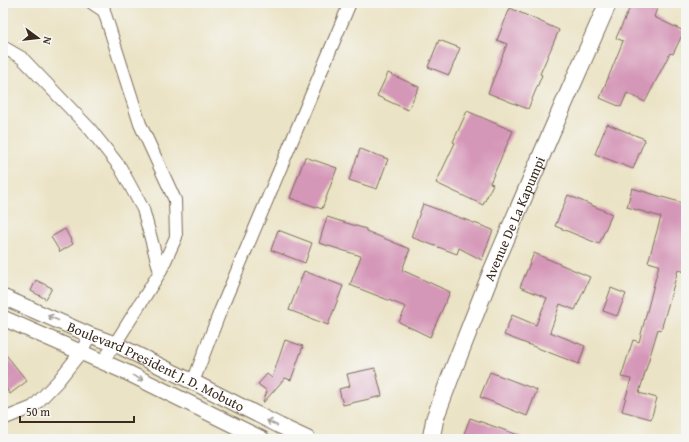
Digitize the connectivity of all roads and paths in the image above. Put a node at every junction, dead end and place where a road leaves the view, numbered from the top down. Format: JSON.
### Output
{"nodes":[{"id":1,"x":92,"y":3,"type":"edge"},
{"id":2,"x":350,"y":3,"type":"edge"},
{"id":3,"x":608,"y":3,"type":"edge"},
{"id":4,"x":104,"y":7,"type":"edge"},
{"id":5,"x":3,"y":47,"type":"edge"},
{"id":6,"x":160,"y":272,"type":"junction"},
{"id":7,"x":3,"y":297,"type":"edge"},
{"id":8,"x":3,"y":318,"type":"edge"},
{"id":9,"x":90,"y":335,"type":"junction"},
{"id":10,"x":115,"y":344,"type":"junction"},
{"id":11,"x":81,"y":352,"type":"junction"},
{"id":12,"x":102,"y":362,"type":"junction"},
{"id":13,"x":193,"y":382,"type":"junction"},
{"id":14,"x":3,"y":419,"type":"edge"},
{"id":15,"x":262,"y":439,"type":"edge"},
{"id":16,"x":308,"y":439,"type":"edge"},
{"id":17,"x":431,"y":439,"type":"edge"}],
"edges":[{"from":1,"to":4,"type":"street"},
{"from":2,"to":13,"type":"street"},
{"from":3,"to":17,"type":"main road","name":"Avenue De La Kapumpi"},
{"from":4,"to":6,"type":"street"},
{"from":5,"to":6,"type":"street"},
{"from":6,"to":10,"type":"street"},
{"from":9,"to":7,"type":"street","name":"Boulevard President J. D. Mobuto","one_way":true},
{"from":8,"to":11,"type":"street","name":"Boulevard President J. D. Mobuto"},
{"from":9,"to":10,"type":"street","name":"Boulevard President J. D. Mobuto"},
{"from":9,"to":11,"type":"street"},
{"from":10,"to":12,"type":"street"},
{"from":10,"to":13,"type":"street","name":"Boulevard President J. D. Mobuto"},
{"from":11,"to":12,"type":"street","name":"Boulevard President J. D. Mobuto"},
{"from":11,"to":14,"type":"street"},
{"from":12,"to":15,"type":"street","name":"Boulevard President J. D. Mobuto","one_way":true},
{"from":16,"to":13,"type":"street","name":"Boulevard President J. D. Mobuto","one_way":true}]}
